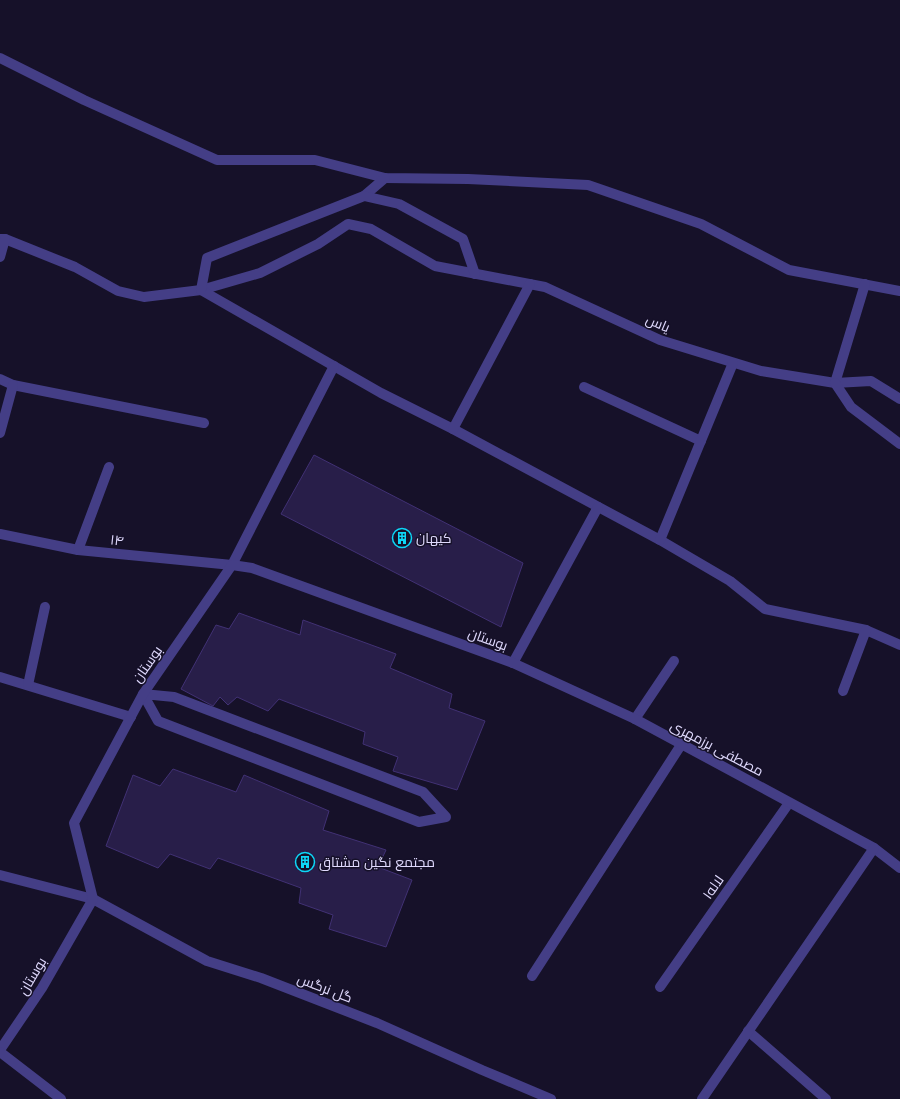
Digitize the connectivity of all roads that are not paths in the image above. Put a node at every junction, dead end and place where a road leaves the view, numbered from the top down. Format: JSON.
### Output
{"nodes":[{"id":1,"x":0,"y":58,"type":"edge"},
{"id":2,"x":385,"y":178,"type":"junction"},
{"id":3,"x":364,"y":196,"type":"junction"},
{"id":4,"x":2,"y":239,"type":"edge"},
{"id":5,"x":0,"y":257,"type":"edge"},
{"id":6,"x":475,"y":274,"type":"junction"},
{"id":7,"x":530,"y":284,"type":"junction"},
{"id":8,"x":865,"y":284,"type":"junction"},
{"id":9,"x":202,"y":290,"type":"junction"},
{"id":10,"x":900,"y":291,"type":"edge"},
{"id":11,"x":733,"y":363,"type":"junction"},
{"id":12,"x":334,"y":366,"type":"junction"},
{"id":13,"x":0,"y":379,"type":"edge"},
{"id":14,"x":835,"y":383,"type":"junction"},
{"id":15,"x":13,"y":384,"type":"junction"},
{"id":16,"x":584,"y":387,"type":"dead end"},
{"id":17,"x":900,"y":399,"type":"edge"},
{"id":18,"x":204,"y":423,"type":"dead end"},
{"id":19,"x":453,"y":429,"type":"junction"},
{"id":20,"x":0,"y":433,"type":"edge"},
{"id":21,"x":700,"y":441,"type":"junction"},
{"id":22,"x":900,"y":444,"type":"edge"},
{"id":23,"x":109,"y":467,"type":"dead end"},
{"id":24,"x":598,"y":507,"type":"junction"},
{"id":25,"x":0,"y":534,"type":"edge"},
{"id":26,"x":660,"y":540,"type":"junction"},
{"id":27,"x":78,"y":550,"type":"junction"},
{"id":28,"x":232,"y":565,"type":"junction"},
{"id":29,"x":45,"y":607,"type":"dead end"},
{"id":30,"x":866,"y":630,"type":"junction"},
{"id":31,"x":900,"y":645,"type":"edge"},
{"id":32,"x":674,"y":661,"type":"dead end"},
{"id":33,"x":514,"y":663,"type":"junction"},
{"id":34,"x":0,"y":676,"type":"edge"},
{"id":35,"x":28,"y":685,"type":"junction"},
{"id":36,"x":843,"y":690,"type":"dead end"},
{"id":37,"x":143,"y":694,"type":"junction"},
{"id":38,"x":131,"y":717,"type":"junction"},
{"id":39,"x":635,"y":719,"type":"junction"},
{"id":40,"x":681,"y":745,"type":"junction"},
{"id":41,"x":789,"y":803,"type":"junction"},
{"id":42,"x":874,"y":848,"type":"junction"},
{"id":43,"x":900,"y":868,"type":"edge"},
{"id":44,"x":0,"y":875,"type":"edge"},
{"id":45,"x":93,"y":899,"type":"junction"},
{"id":46,"x":532,"y":976,"type":"dead end"},
{"id":47,"x":660,"y":987,"type":"dead end"},
{"id":48,"x":748,"y":1031,"type":"junction"},
{"id":49,"x":0,"y":1051,"type":"edge"},
{"id":50,"x":60,"y":1099,"type":"edge"},
{"id":51,"x":551,"y":1099,"type":"edge"},
{"id":52,"x":702,"y":1099,"type":"edge"},
{"id":53,"x":826,"y":1099,"type":"edge"}],
"edges":[{"from":1,"to":2,"type":"street"},
{"from":2,"to":3,"type":"street"},
{"from":2,"to":8,"type":"street"},
{"from":3,"to":6,"type":"street"},
{"from":3,"to":9,"type":"street"},
{"from":4,"to":5,"type":"street"},
{"from":4,"to":9,"type":"street","name":"یاس"},
{"from":6,"to":7,"type":"street","name":"یاس"},
{"from":6,"to":9,"type":"street","name":"یاس"},
{"from":7,"to":11,"type":"street","name":"یاس"},
{"from":7,"to":19,"type":"street"},
{"from":8,"to":10,"type":"street"},
{"from":8,"to":14,"type":"street"},
{"from":9,"to":12,"type":"street"},
{"from":11,"to":14,"type":"street","name":"یاس"},
{"from":11,"to":21,"type":"street"},
{"from":12,"to":19,"type":"street"},
{"from":12,"to":28,"type":"street"},
{"from":13,"to":15,"type":"street"},
{"from":14,"to":17,"type":"street","name":"یاس"},
{"from":14,"to":22,"type":"street"},
{"from":15,"to":18,"type":"street"},
{"from":15,"to":20,"type":"street"},
{"from":16,"to":21,"type":"street"},
{"from":19,"to":24,"type":"street"},
{"from":21,"to":26,"type":"street"},
{"from":23,"to":27,"type":"street"},
{"from":24,"to":26,"type":"street"},
{"from":24,"to":33,"type":"street"},
{"from":25,"to":27,"type":"street","name":"۱۴"},
{"from":26,"to":30,"type":"street"},
{"from":27,"to":28,"type":"street","name":"۱۴"},
{"from":28,"to":33,"type":"street","name":"بوستان"},
{"from":28,"to":37,"type":"street","name":"بوستان"},
{"from":29,"to":35,"type":"street"},
{"from":30,"to":31,"type":"street"},
{"from":30,"to":36,"type":"street"},
{"from":32,"to":39,"type":"street"},
{"from":33,"to":39,"type":"street","name":"مصطفی برزمهری"},
{"from":34,"to":35,"type":"street"},
{"from":35,"to":38,"type":"street"},
{"from":37,"to":37,"type":"street"},
{"from":37,"to":38,"type":"street","name":"بوستان"},
{"from":38,"to":45,"type":"street","name":"بوستان"},
{"from":39,"to":40,"type":"street","name":"مصطفی برزمهری"},
{"from":40,"to":41,"type":"street","name":"مصطفی برزمهری"},
{"from":40,"to":46,"type":"street"},
{"from":41,"to":42,"type":"street","name":"مصطفی برزمهری"},
{"from":41,"to":47,"type":"street","name":"لاله۱"},
{"from":42,"to":43,"type":"street","name":"مصطفی برزمهری"},
{"from":42,"to":48,"type":"street"},
{"from":44,"to":45,"type":"street","name":"گل نرگس"},
{"from":45,"to":49,"type":"street","name":"بوستان"},
{"from":45,"to":51,"type":"street","name":"گل نرگس"},
{"from":48,"to":52,"type":"street"},
{"from":48,"to":53,"type":"street"},
{"from":49,"to":50,"type":"street"}]}
